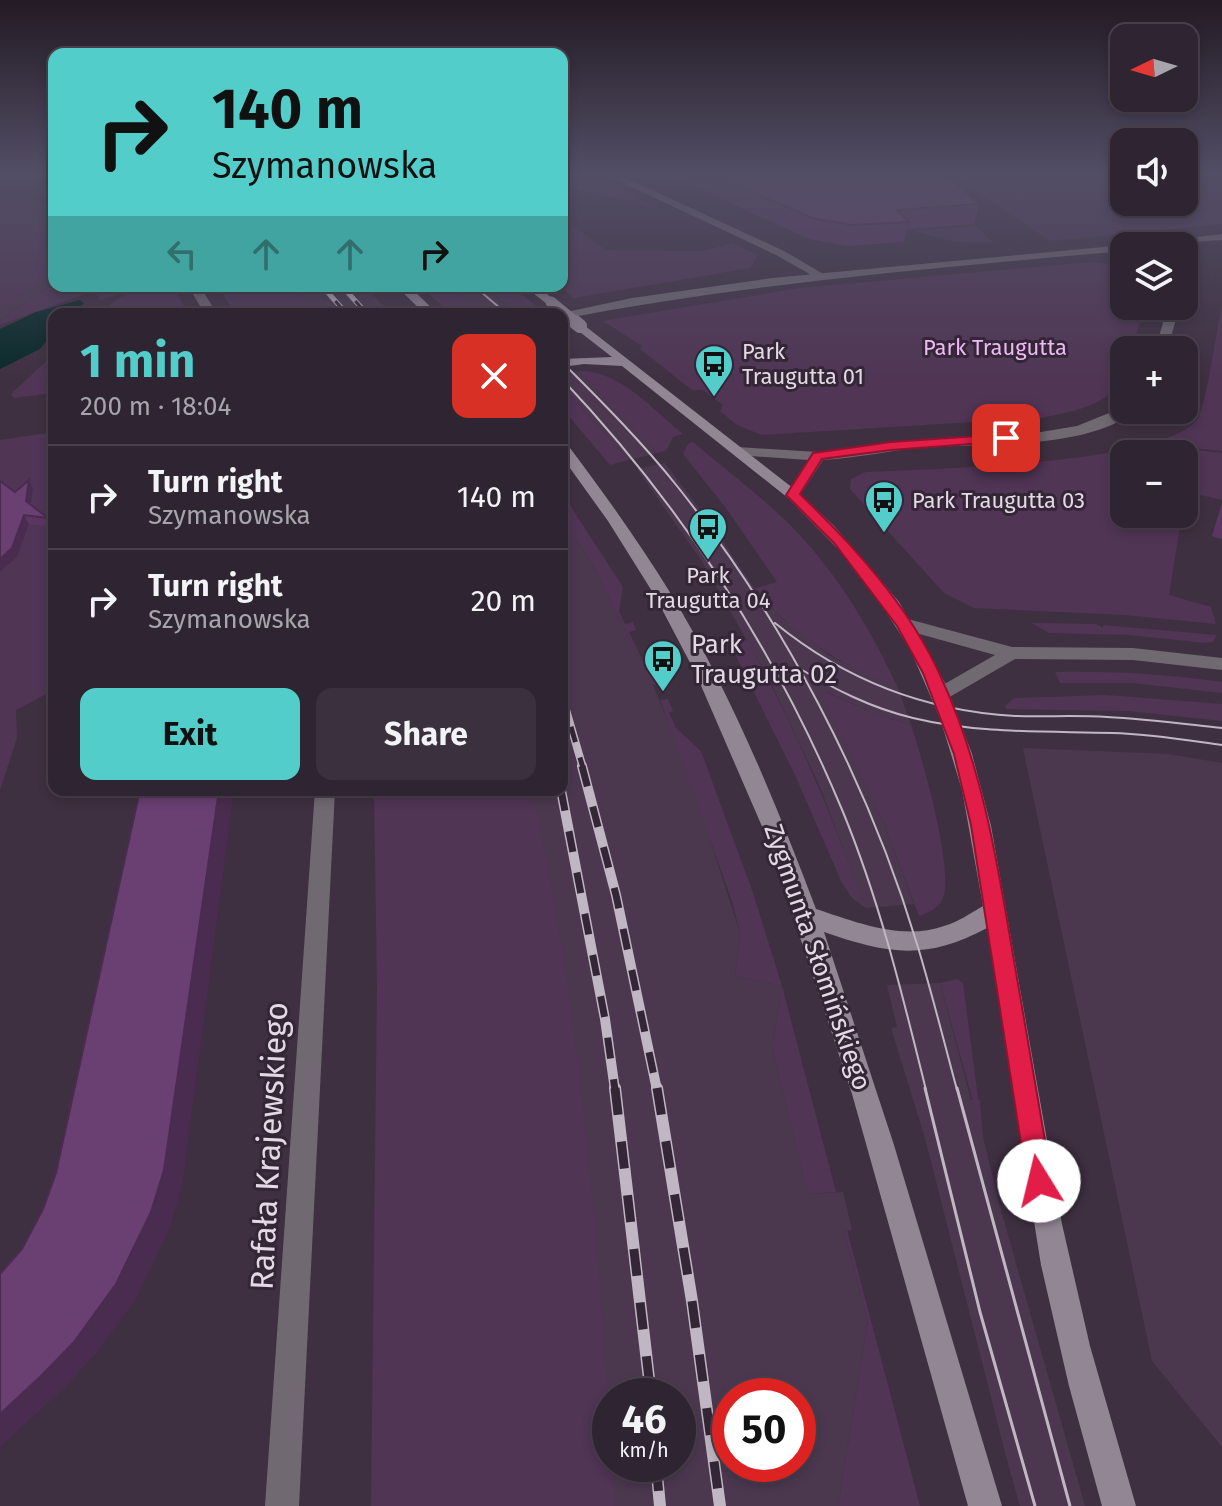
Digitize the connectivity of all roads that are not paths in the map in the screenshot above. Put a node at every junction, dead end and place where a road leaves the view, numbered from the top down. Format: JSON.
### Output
{"nodes":[{"id":1,"x":759,"y":243,"type":"edge"},
{"id":2,"x":1110,"y":249,"type":"edge"},
{"id":3,"x":819,"y":275,"type":"junction"},
{"id":4,"x":408,"y":292,"type":"edge"},
{"id":5,"x":538,"y":292,"type":"edge"},
{"id":6,"x":426,"y":308,"type":"edge"},
{"id":7,"x":558,"y":308,"type":"edge"},
{"id":8,"x":568,"y":314,"type":"edge"},
{"id":9,"x":568,"y":316,"type":"edge"},
{"id":10,"x":568,"y":362,"type":"edge"},
{"id":11,"x":626,"y":362,"type":"junction"},
{"id":12,"x":1110,"y":420,"type":"edge"},
{"id":13,"x":737,"y":451,"type":"junction"},
{"id":14,"x":568,"y":456,"type":"edge"},
{"id":15,"x":818,"y":456,"type":"junction"},
{"id":16,"x":793,"y":495,"type":"junction"},
{"id":17,"x":904,"y":624,"type":"junction"},
{"id":18,"x":1012,"y":653,"type":"junction"},
{"id":19,"x":1222,"y":664,"type":"edge"},
{"id":20,"x":941,"y":695,"type":"junction"},
{"id":21,"x":325,"y":796,"type":"edge"},
{"id":22,"x":996,"y":911,"type":"junction"},
{"id":23,"x":807,"y":916,"type":"junction"},
{"id":24,"x":282,"y":1506,"type":"edge"},
{"id":25,"x":985,"y":1506,"type":"edge"},
{"id":26,"x":1119,"y":1506,"type":"edge"}],
"edges":[{"from":1,"to":3,"type":"street"},
{"from":2,"to":3,"type":"street"},
{"from":3,"to":8,"type":"street"},
{"from":4,"to":6,"type":"main road"},
{"from":5,"to":7,"type":"main road","bridge":true},
{"from":9,"to":11,"type":"main road","bridge":true},
{"from":10,"to":11,"type":"main road"},
{"from":11,"to":13,"type":"main road"},
{"from":12,"to":15,"type":"street"},
{"from":13,"to":15,"type":"street"},
{"from":13,"to":16,"type":"main road"},
{"from":14,"to":23,"type":"main road","name":"Zygmunta Słomińskiego"},
{"from":15,"to":16,"type":"street"},
{"from":16,"to":17,"type":"main road"},
{"from":17,"to":18,"type":"street"},
{"from":17,"to":20,"type":"main road"},
{"from":18,"to":19,"type":"street"},
{"from":18,"to":20,"type":"street"},
{"from":20,"to":22,"type":"main road"},
{"from":21,"to":24,"type":"street","name":"Rafała Krajewskiego"},
{"from":22,"to":23,"type":"main road"},
{"from":22,"to":26,"type":"main road"},
{"from":23,"to":25,"type":"main road","name":"Zygmunta Słomińskiego"}]}
